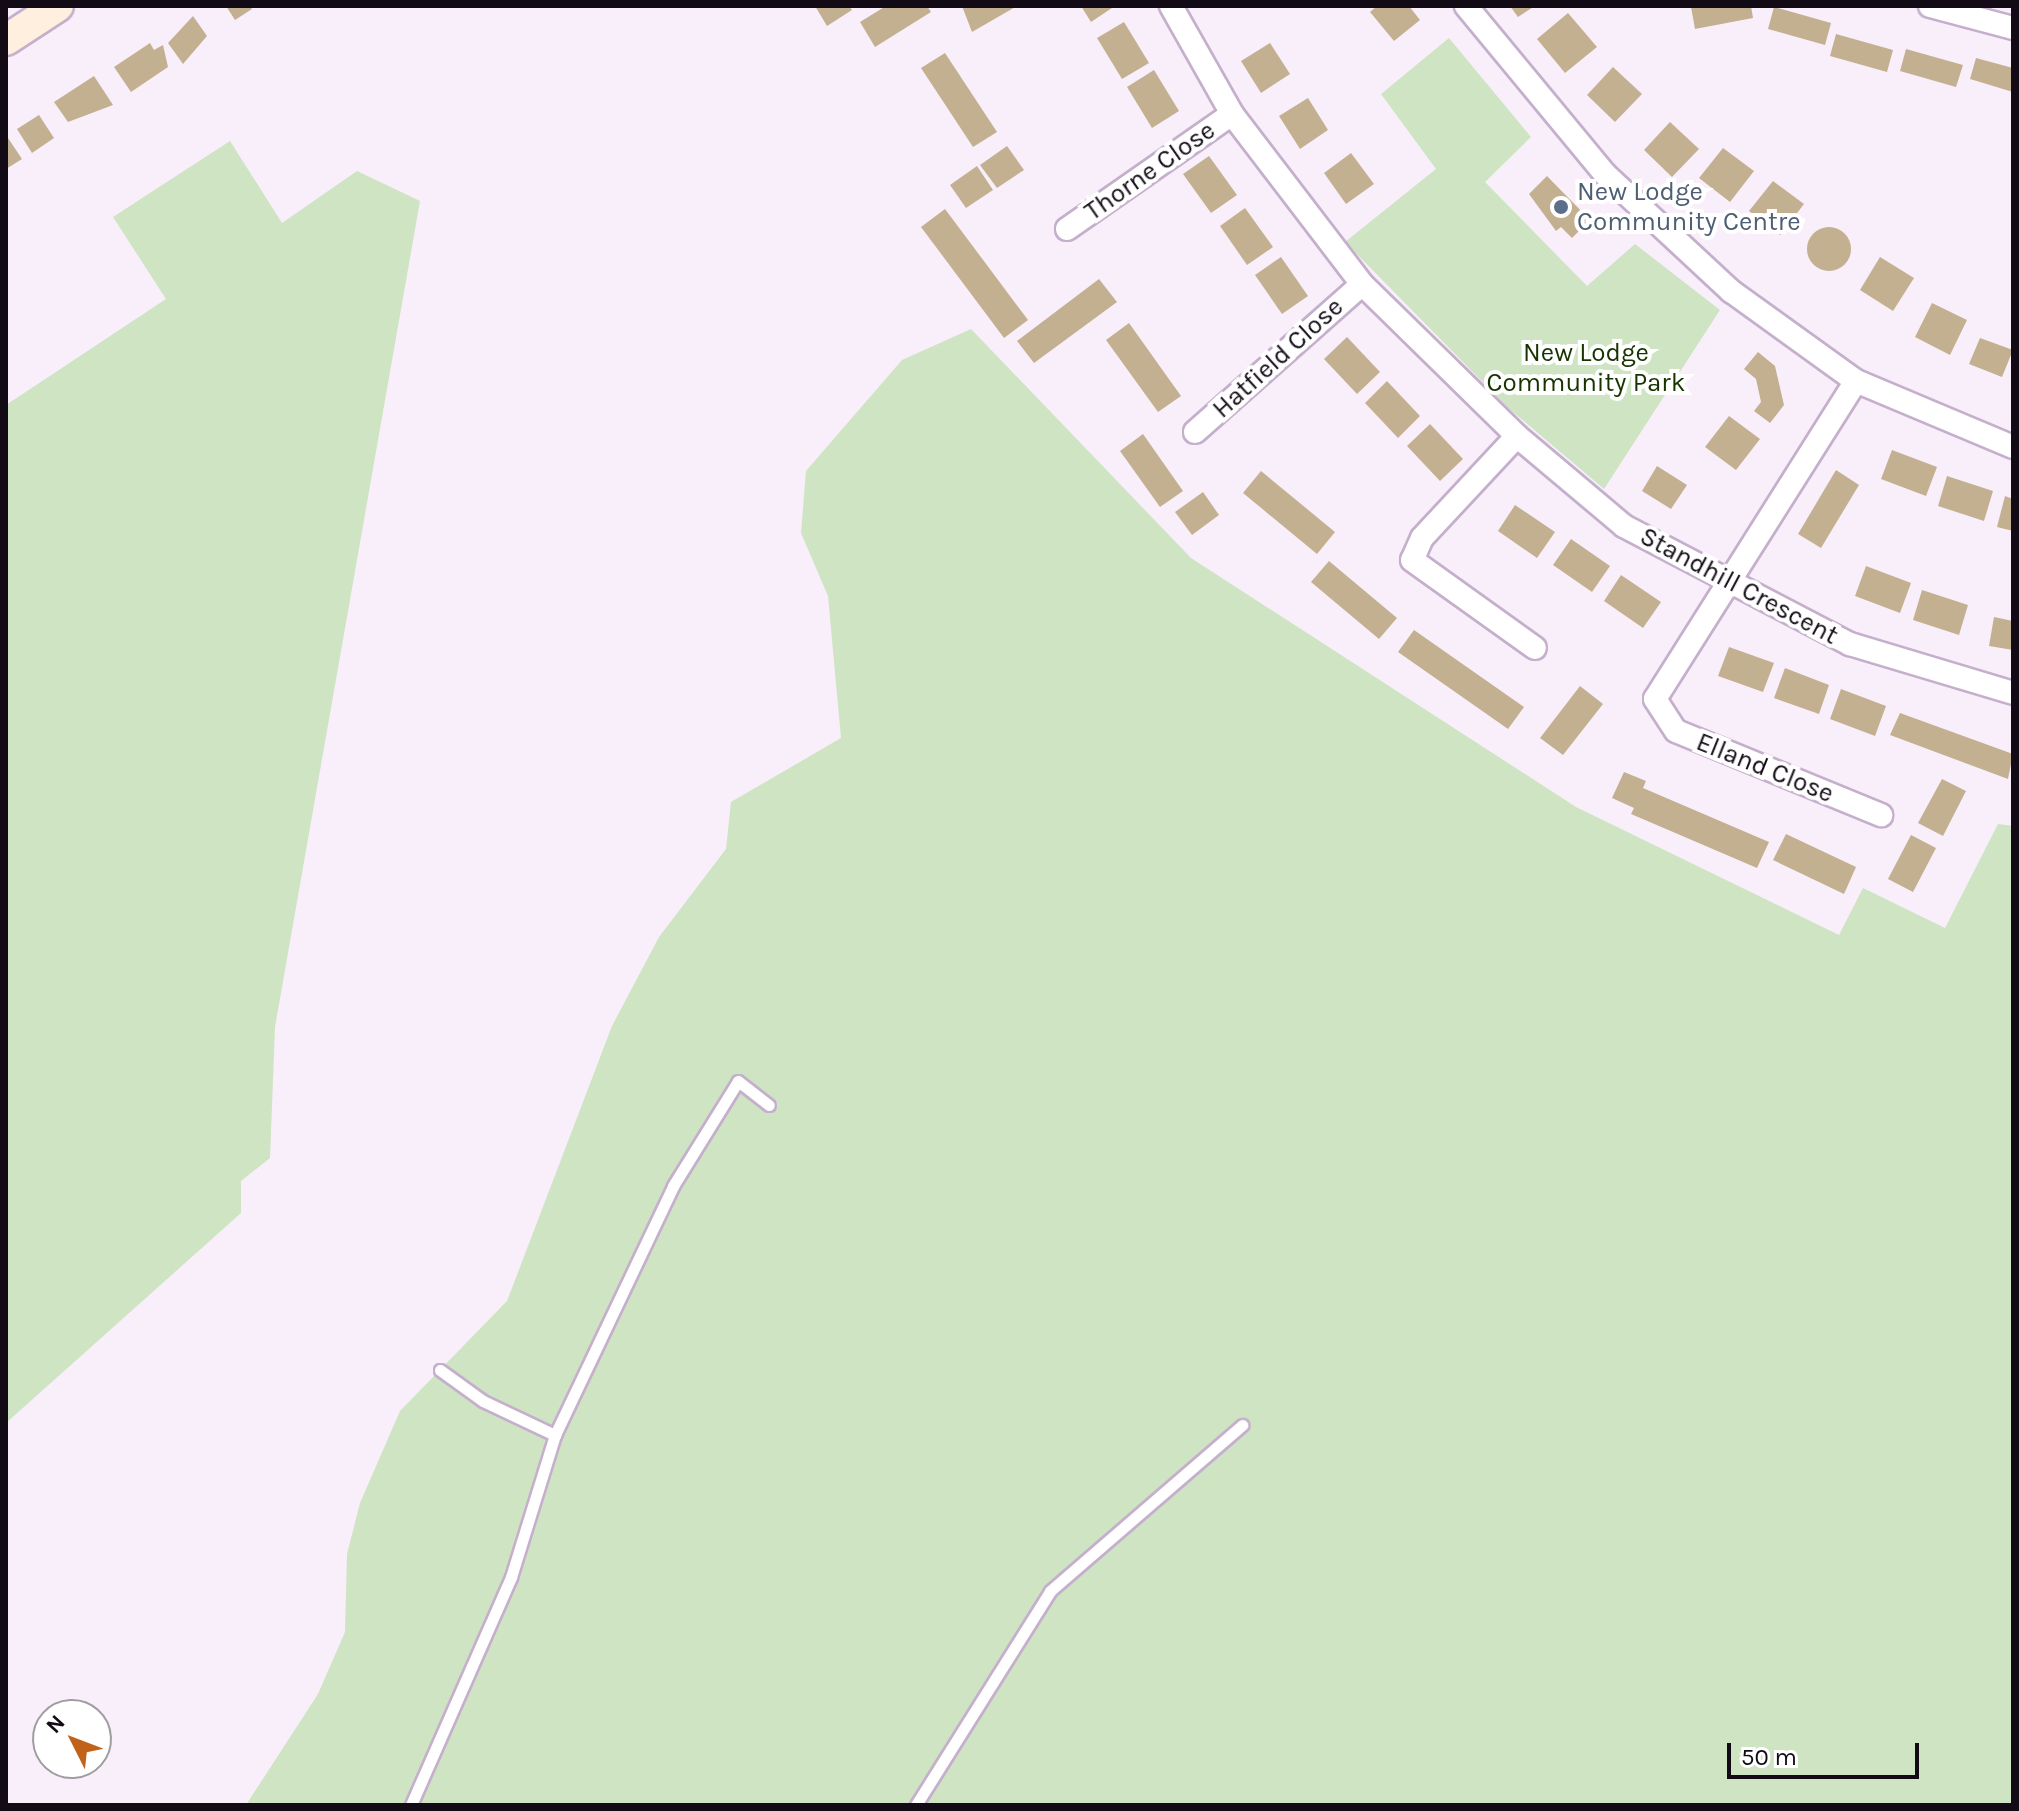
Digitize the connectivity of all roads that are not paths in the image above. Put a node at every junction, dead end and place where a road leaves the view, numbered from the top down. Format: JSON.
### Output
{"nodes":[{"id":1,"x":58,"y":6,"type":"edge"},
{"id":2,"x":1171,"y":6,"type":"edge"},
{"id":3,"x":1466,"y":6,"type":"edge"},
{"id":4,"x":1930,"y":6,"type":"edge"},
{"id":5,"x":2013,"y":28,"type":"edge"},
{"id":6,"x":6,"y":40,"type":"edge"},
{"id":7,"x":1232,"y":114,"type":"junction"},
{"id":8,"x":1067,"y":229,"type":"dead end"},
{"id":9,"x":1362,"y":284,"type":"junction"},
{"id":10,"x":1856,"y":381,"type":"junction"},
{"id":11,"x":1195,"y":432,"type":"dead end"},
{"id":12,"x":1517,"y":436,"type":"junction"},
{"id":13,"x":2013,"y":447,"type":"edge"},
{"id":14,"x":1726,"y":585,"type":"junction"},
{"id":15,"x":1535,"y":648,"type":"dead end"},
{"id":16,"x":2013,"y":693,"type":"edge"},
{"id":17,"x":1881,"y":815,"type":"dead end"},
{"id":18,"x":769,"y":1105,"type":"dead end"},
{"id":19,"x":440,"y":1370,"type":"dead end"},
{"id":20,"x":1242,"y":1425,"type":"dead end"},
{"id":21,"x":555,"y":1435,"type":"junction"},
{"id":22,"x":411,"y":1805,"type":"edge"},
{"id":23,"x":916,"y":1805,"type":"edge"}],
"edges":[{"from":1,"to":6,"type":"main road"},
{"from":2,"to":7,"type":"street","name":"Standhill Crescent"},
{"from":3,"to":10,"type":"street"},
{"from":4,"to":5,"type":"street"},
{"from":7,"to":8,"type":"street","name":"Thorne Close"},
{"from":7,"to":9,"type":"street","name":"Standhill Crescent"},
{"from":9,"to":11,"type":"street","name":"Hatfield Close"},
{"from":9,"to":12,"type":"street","name":"Standhill Crescent"},
{"from":10,"to":13,"type":"street"},
{"from":10,"to":14,"type":"street"},
{"from":12,"to":14,"type":"street","name":"Standhill Crescent"},
{"from":12,"to":15,"type":"street"},
{"from":14,"to":16,"type":"street","name":"Standhill Crescent"},
{"from":14,"to":17,"type":"street","name":"Elland Close"},
{"from":18,"to":21,"type":"lane"},
{"from":19,"to":21,"type":"lane"},
{"from":20,"to":23,"type":"lane"},
{"from":21,"to":22,"type":"lane"}]}
